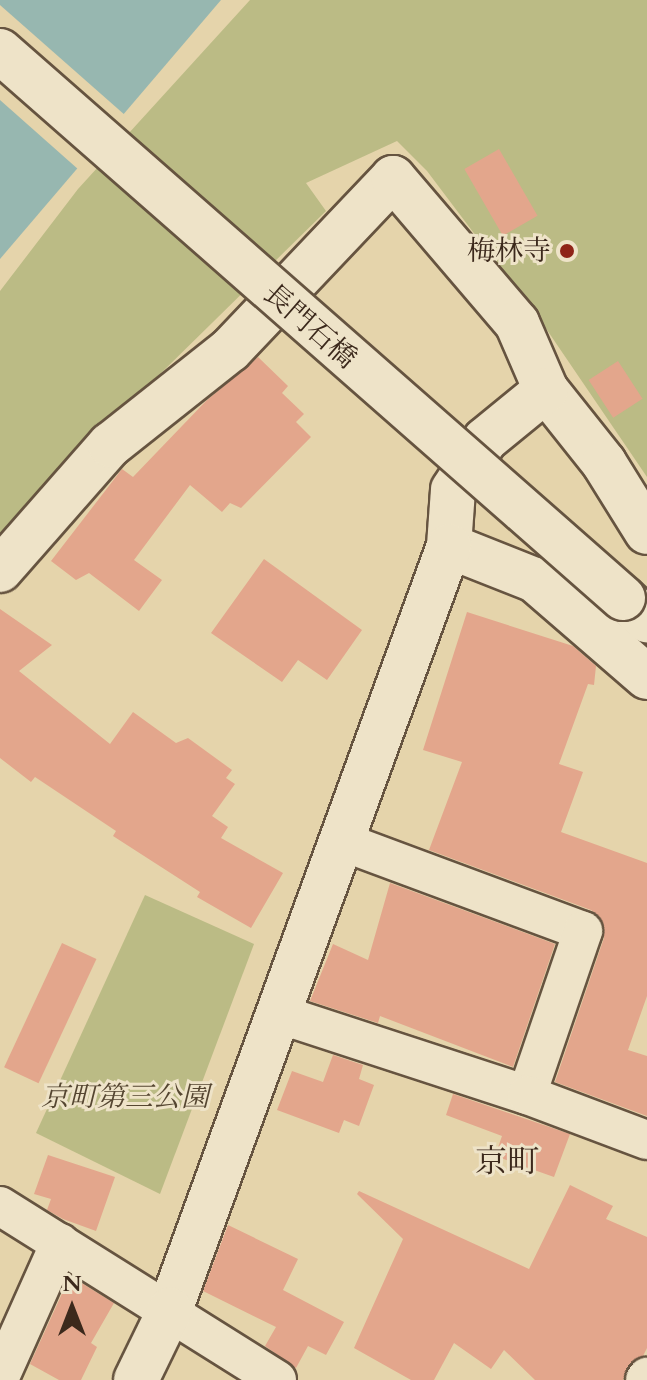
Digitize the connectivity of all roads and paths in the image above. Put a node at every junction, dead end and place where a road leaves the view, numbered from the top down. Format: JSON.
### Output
{"nodes":[{"id":1,"x":0,"y":51,"type":"edge"},
{"id":2,"x":546,"y":390,"type":"junction"},
{"id":3,"x":647,"y":532,"type":"edge"},
{"id":4,"x":449,"y":546,"type":"junction"},
{"id":5,"x":0,"y":570,"type":"edge"},
{"id":6,"x":635,"y":609,"type":"edge"},
{"id":7,"x":647,"y":677,"type":"edge"},
{"id":8,"x":341,"y":841,"type":"junction"},
{"id":9,"x":276,"y":1013,"type":"junction"},
{"id":10,"x":527,"y":1095,"type":"junction"},
{"id":11,"x":647,"y":1140,"type":"edge"},
{"id":12,"x":0,"y":1206,"type":"edge"},
{"id":13,"x":60,"y":1243,"type":"junction"},
{"id":14,"x":170,"y":1310,"type":"junction"},
{"id":15,"x":0,"y":1377,"type":"edge"},
{"id":16,"x":136,"y":1380,"type":"edge"},
{"id":17,"x":277,"y":1380,"type":"edge"}],
"edges":[{"from":1,"to":6,"type":"street","name":"長門石橋","bridge":true},
{"from":2,"to":3,"type":"street"},
{"from":2,"to":4,"type":"street"},
{"from":2,"to":5,"type":"street"},
{"from":4,"to":7,"type":"street"},
{"from":4,"to":8,"type":"street"},
{"from":8,"to":9,"type":"street"},
{"from":8,"to":10,"type":"street"},
{"from":9,"to":10,"type":"street"},
{"from":9,"to":14,"type":"street"},
{"from":10,"to":11,"type":"street"},
{"from":12,"to":13,"type":"street"},
{"from":13,"to":14,"type":"street"},
{"from":13,"to":15,"type":"street"},
{"from":14,"to":16,"type":"street"},
{"from":14,"to":17,"type":"street"}]}
